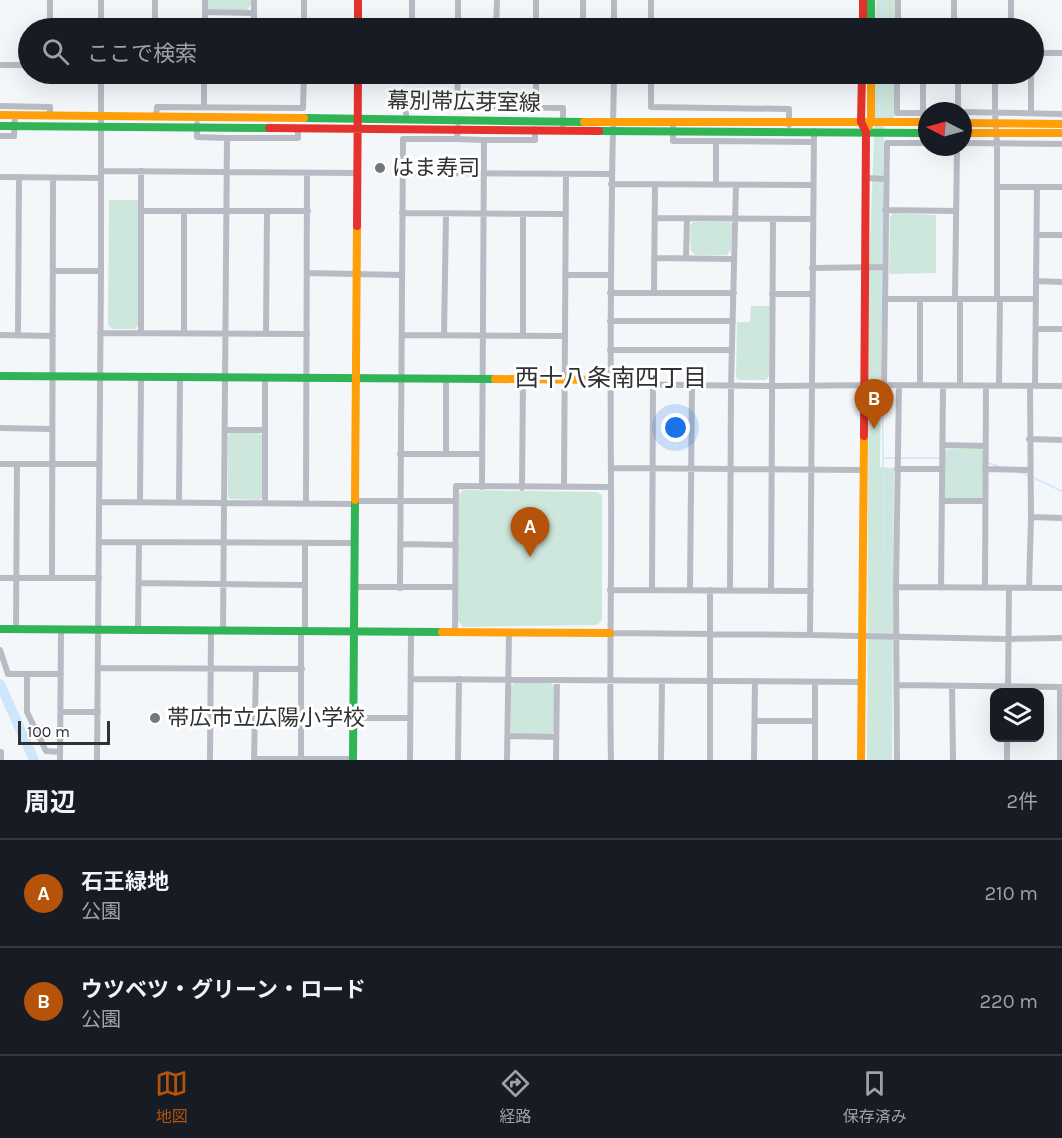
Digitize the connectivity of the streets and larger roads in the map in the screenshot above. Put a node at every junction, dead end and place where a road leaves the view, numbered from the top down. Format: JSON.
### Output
{"nodes":[{"id":1,"x":50,"y":0,"type":"edge"},
{"id":2,"x":101,"y":0,"type":"edge"},
{"id":3,"x":155,"y":0,"type":"edge"},
{"id":4,"x":205,"y":0,"type":"edge"},
{"id":5,"x":254,"y":0,"type":"edge"},
{"id":6,"x":304,"y":0,"type":"edge"},
{"id":7,"x":358,"y":0,"type":"edge"},
{"id":8,"x":412,"y":0,"type":"edge"},
{"id":9,"x":458,"y":0,"type":"edge"},
{"id":10,"x":497,"y":0,"type":"edge"},
{"id":11,"x":536,"y":0,"type":"edge"},
{"id":12,"x":583,"y":0,"type":"edge"},
{"id":13,"x":614,"y":0,"type":"edge"},
{"id":14,"x":651,"y":0,"type":"edge"},
{"id":15,"x":863,"y":0,"type":"edge"},
{"id":16,"x":872,"y":0,"type":"edge"},
{"id":17,"x":898,"y":0,"type":"edge"},
{"id":18,"x":954,"y":0,"type":"edge"},
{"id":19,"x":1011,"y":0,"type":"edge"},
{"id":20,"x":205,"y":12,"type":"junction"},
{"id":21,"x":254,"y":13,"type":"junction"},
{"id":22,"x":50,"y":18,"type":"edge"},
{"id":23,"x":101,"y":18,"type":"edge"},
{"id":24,"x":155,"y":18,"type":"edge"},
{"id":25,"x":205,"y":18,"type":"edge"},
{"id":26,"x":254,"y":18,"type":"edge"},
{"id":27,"x":304,"y":18,"type":"edge"},
{"id":28,"x":358,"y":18,"type":"edge"},
{"id":29,"x":412,"y":18,"type":"edge"},
{"id":30,"x":458,"y":18,"type":"edge"},
{"id":31,"x":496,"y":18,"type":"edge"},
{"id":32,"x":536,"y":18,"type":"edge"},
{"id":33,"x":583,"y":18,"type":"edge"},
{"id":34,"x":614,"y":18,"type":"edge"},
{"id":35,"x":651,"y":18,"type":"edge"},
{"id":36,"x":863,"y":18,"type":"edge"},
{"id":37,"x":871,"y":18,"type":"edge"},
{"id":38,"x":898,"y":18,"type":"edge"},
{"id":39,"x":954,"y":18,"type":"edge"},
{"id":40,"x":1011,"y":18,"type":"edge"},
{"id":41,"x":1044,"y":53,"type":"edge"},
{"id":42,"x":1062,"y":53,"type":"edge"},
{"id":43,"x":0,"y":65,"type":"edge"},
{"id":44,"x":18,"y":65,"type":"edge"},
{"id":45,"x":101,"y":84,"type":"edge"},
{"id":46,"x":204,"y":84,"type":"edge"},
{"id":47,"x":304,"y":84,"type":"edge"},
{"id":48,"x":358,"y":84,"type":"edge"},
{"id":49,"x":458,"y":84,"type":"edge"},
{"id":50,"x":536,"y":84,"type":"edge"},
{"id":51,"x":614,"y":84,"type":"edge"},
{"id":52,"x":651,"y":84,"type":"edge"},
{"id":53,"x":863,"y":84,"type":"edge"},
{"id":54,"x":870,"y":84,"type":"edge"},
{"id":55,"x":897,"y":84,"type":"edge"},
{"id":56,"x":923,"y":84,"type":"edge"},
{"id":57,"x":958,"y":84,"type":"edge"},
{"id":58,"x":995,"y":84,"type":"edge"},
{"id":59,"x":1031,"y":84,"type":"edge"},
{"id":60,"x":924,"y":102,"type":"edge"},
{"id":61,"x":958,"y":102,"type":"edge"},
{"id":62,"x":0,"y":106,"type":"edge"},
{"id":63,"x":457,"y":106,"type":"junction"},
{"id":64,"x":204,"y":107,"type":"junction"},
{"id":65,"x":536,"y":107,"type":"junction"},
{"id":66,"x":273,"y":108,"type":"junction"},
{"id":67,"x":700,"y":108,"type":"junction"},
{"id":68,"x":1031,"y":113,"type":"junction"},
{"id":69,"x":972,"y":114,"type":"edge"},
{"id":70,"x":1062,"y":114,"type":"edge"},
{"id":71,"x":0,"y":115,"type":"edge"},
{"id":72,"x":15,"y":115,"type":"junction"},
{"id":73,"x":50,"y":116,"type":"junction"},
{"id":74,"x":101,"y":116,"type":"junction"},
{"id":75,"x":156,"y":117,"type":"junction"},
{"id":76,"x":197,"y":117,"type":"junction"},
{"id":77,"x":918,"y":117,"type":"edge"},
{"id":78,"x":273,"y":118,"type":"junction"},
{"id":79,"x":357,"y":118,"type":"junction"},
{"id":80,"x":406,"y":118,"type":"junction"},
{"id":81,"x":918,"y":118,"type":"edge"},
{"id":82,"x":995,"y":118,"type":"junction"},
{"id":83,"x":700,"y":121,"type":"junction"},
{"id":84,"x":866,"y":122,"type":"junction"},
{"id":85,"x":972,"y":122,"type":"edge"},
{"id":86,"x":1062,"y":124,"type":"edge"},
{"id":87,"x":458,"y":125,"type":"junction"},
{"id":88,"x":673,"y":125,"type":"junction"},
{"id":89,"x":0,"y":126,"type":"edge"},
{"id":90,"x":14,"y":126,"type":"junction"},
{"id":91,"x":101,"y":126,"type":"junction"},
{"id":92,"x":562,"y":126,"type":"junction"},
{"id":93,"x":612,"y":126,"type":"junction"},
{"id":94,"x":789,"y":127,"type":"junction"},
{"id":95,"x":197,"y":128,"type":"junction"},
{"id":96,"x":273,"y":128,"type":"junction"},
{"id":97,"x":298,"y":128,"type":"junction"},
{"id":98,"x":357,"y":129,"type":"junction"},
{"id":99,"x":535,"y":129,"type":"junction"},
{"id":100,"x":814,"y":132,"type":"junction"},
{"id":101,"x":866,"y":132,"type":"junction"},
{"id":102,"x":918,"y":133,"type":"edge"},
{"id":103,"x":972,"y":133,"type":"edge"},
{"id":104,"x":997,"y":133,"type":"junction"},
{"id":105,"x":1062,"y":133,"type":"edge"},
{"id":106,"x":0,"y":136,"type":"edge"},
{"id":107,"x":227,"y":138,"type":"junction"},
{"id":108,"x":458,"y":139,"type":"junction"},
{"id":109,"x":484,"y":140,"type":"junction"},
{"id":110,"x":716,"y":141,"type":"junction"},
{"id":111,"x":814,"y":142,"type":"junction"},
{"id":112,"x":918,"y":143,"type":"edge"},
{"id":113,"x":972,"y":143,"type":"edge"},
{"id":114,"x":998,"y":143,"type":"junction"},
{"id":115,"x":1062,"y":144,"type":"edge"},
{"id":116,"x":957,"y":156,"type":"edge"},
{"id":117,"x":141,"y":171,"type":"junction"},
{"id":118,"x":227,"y":172,"type":"junction"},
{"id":119,"x":308,"y":173,"type":"junction"},
{"id":120,"x":357,"y":173,"type":"junction"},
{"id":121,"x":402,"y":173,"type":"junction"},
{"id":122,"x":483,"y":174,"type":"junction"},
{"id":123,"x":566,"y":174,"type":"junction"},
{"id":124,"x":611,"y":174,"type":"junction"},
{"id":125,"x":101,"y":175,"type":"junction"},
{"id":126,"x":0,"y":177,"type":"edge"},
{"id":127,"x":19,"y":177,"type":"junction"},
{"id":128,"x":53,"y":178,"type":"junction"},
{"id":129,"x":866,"y":178,"type":"junction"},
{"id":130,"x":886,"y":179,"type":"junction"},
{"id":131,"x":611,"y":184,"type":"junction"},
{"id":132,"x":655,"y":184,"type":"junction"},
{"id":133,"x":717,"y":185,"type":"junction"},
{"id":134,"x":736,"y":185,"type":"junction"},
{"id":135,"x":813,"y":185,"type":"junction"},
{"id":136,"x":997,"y":187,"type":"junction"},
{"id":137,"x":1037,"y":187,"type":"junction"},
{"id":138,"x":1062,"y":187,"type":"edge"},
{"id":139,"x":885,"y":210,"type":"junction"},
{"id":140,"x":142,"y":211,"type":"junction"},
{"id":141,"x":226,"y":211,"type":"junction"},
{"id":142,"x":308,"y":211,"type":"junction"},
{"id":143,"x":184,"y":212,"type":"junction"},
{"id":144,"x":267,"y":212,"type":"junction"},
{"id":145,"x":956,"y":212,"type":"junction"},
{"id":146,"x":402,"y":213,"type":"junction"},
{"id":147,"x":483,"y":213,"type":"junction"},
{"id":148,"x":446,"y":214,"type":"junction"},
{"id":149,"x":523,"y":214,"type":"junction"},
{"id":150,"x":565,"y":214,"type":"junction"},
{"id":151,"x":655,"y":218,"type":"junction"},
{"id":152,"x":735,"y":218,"type":"junction"},
{"id":153,"x":687,"y":219,"type":"junction"},
{"id":154,"x":773,"y":219,"type":"junction"},
{"id":155,"x":813,"y":219,"type":"junction"},
{"id":156,"x":1037,"y":235,"type":"junction"},
{"id":157,"x":1062,"y":235,"type":"edge"},
{"id":158,"x":654,"y":258,"type":"junction"},
{"id":159,"x":686,"y":258,"type":"junction"},
{"id":160,"x":734,"y":259,"type":"junction"},
{"id":161,"x":864,"y":267,"type":"junction"},
{"id":162,"x":885,"y":267,"type":"junction"},
{"id":163,"x":812,"y":268,"type":"junction"},
{"id":164,"x":54,"y":271,"type":"junction"},
{"id":165,"x":101,"y":271,"type":"junction"},
{"id":166,"x":307,"y":273,"type":"junction"},
{"id":167,"x":356,"y":274,"type":"junction"},
{"id":168,"x":402,"y":275,"type":"junction"},
{"id":169,"x":565,"y":275,"type":"junction"},
{"id":170,"x":610,"y":275,"type":"junction"},
{"id":171,"x":1036,"y":282,"type":"junction"},
{"id":172,"x":1062,"y":282,"type":"edge"},
{"id":173,"x":610,"y":293,"type":"junction"},
{"id":174,"x":654,"y":293,"type":"junction"},
{"id":175,"x":734,"y":293,"type":"junction"},
{"id":176,"x":772,"y":294,"type":"junction"},
{"id":177,"x":812,"y":294,"type":"junction"},
{"id":178,"x":885,"y":299,"type":"junction"},
{"id":179,"x":920,"y":299,"type":"junction"},
{"id":180,"x":958,"y":299,"type":"junction"},
{"id":181,"x":998,"y":299,"type":"junction"},
{"id":182,"x":1036,"y":299,"type":"junction"},
{"id":183,"x":610,"y":321,"type":"junction"},
{"id":184,"x":733,"y":321,"type":"junction"},
{"id":185,"x":1036,"y":329,"type":"junction"},
{"id":186,"x":1062,"y":329,"type":"edge"},
{"id":187,"x":100,"y":333,"type":"junction"},
{"id":188,"x":141,"y":333,"type":"junction"},
{"id":189,"x":184,"y":333,"type":"junction"},
{"id":190,"x":226,"y":334,"type":"junction"},
{"id":191,"x":266,"y":334,"type":"junction"},
{"id":192,"x":307,"y":334,"type":"junction"},
{"id":193,"x":0,"y":335,"type":"edge"},
{"id":194,"x":402,"y":335,"type":"junction"},
{"id":195,"x":18,"y":336,"type":"junction"},
{"id":196,"x":53,"y":336,"type":"junction"},
{"id":197,"x":444,"y":336,"type":"junction"},
{"id":198,"x":483,"y":336,"type":"junction"},
{"id":199,"x":523,"y":336,"type":"junction"},
{"id":200,"x":565,"y":336,"type":"junction"},
{"id":201,"x":610,"y":350,"type":"junction"},
{"id":202,"x":732,"y":350,"type":"junction"},
{"id":203,"x":0,"y":376,"type":"edge"},
{"id":204,"x":53,"y":376,"type":"junction"},
{"id":205,"x":141,"y":376,"type":"junction"},
{"id":206,"x":100,"y":377,"type":"junction"},
{"id":207,"x":180,"y":377,"type":"junction"},
{"id":208,"x":226,"y":377,"type":"junction"},
{"id":209,"x":265,"y":378,"type":"junction"},
{"id":210,"x":307,"y":378,"type":"junction"},
{"id":211,"x":355,"y":378,"type":"junction"},
{"id":212,"x":401,"y":379,"type":"junction"},
{"id":213,"x":446,"y":379,"type":"junction"},
{"id":214,"x":483,"y":379,"type":"junction"},
{"id":215,"x":523,"y":380,"type":"junction"},
{"id":216,"x":565,"y":380,"type":"junction"},
{"id":217,"x":610,"y":382,"type":"junction"},
{"id":218,"x":653,"y":384,"type":"junction"},
{"id":219,"x":692,"y":385,"type":"junction"},
{"id":220,"x":731,"y":385,"type":"junction"},
{"id":221,"x":884,"y":385,"type":"junction"},
{"id":222,"x":899,"y":385,"type":"junction"},
{"id":223,"x":772,"y":386,"type":"junction"},
{"id":224,"x":812,"y":386,"type":"junction"},
{"id":225,"x":864,"y":386,"type":"junction"},
{"id":226,"x":920,"y":386,"type":"junction"},
{"id":227,"x":943,"y":386,"type":"junction"},
{"id":228,"x":960,"y":386,"type":"junction"},
{"id":229,"x":986,"y":386,"type":"junction"},
{"id":230,"x":999,"y":386,"type":"junction"},
{"id":231,"x":1032,"y":386,"type":"junction"},
{"id":232,"x":1062,"y":386,"type":"edge"},
{"id":233,"x":0,"y":428,"type":"edge"},
{"id":234,"x":52,"y":429,"type":"junction"},
{"id":235,"x":225,"y":430,"type":"junction"},
{"id":236,"x":265,"y":430,"type":"junction"},
{"id":237,"x":1029,"y":439,"type":"junction"},
{"id":238,"x":1062,"y":440,"type":"edge"},
{"id":239,"x":942,"y":445,"type":"junction"},
{"id":240,"x":986,"y":446,"type":"junction"},
{"id":241,"x":400,"y":454,"type":"junction"},
{"id":242,"x":446,"y":454,"type":"junction"},
{"id":243,"x":482,"y":454,"type":"junction"},
{"id":244,"x":0,"y":464,"type":"edge"},
{"id":245,"x":17,"y":464,"type":"junction"},
{"id":246,"x":99,"y":464,"type":"junction"},
{"id":247,"x":53,"y":465,"type":"junction"},
{"id":248,"x":611,"y":468,"type":"junction"},
{"id":249,"x":653,"y":469,"type":"junction"},
{"id":250,"x":692,"y":469,"type":"junction"},
{"id":251,"x":730,"y":469,"type":"junction"},
{"id":252,"x":772,"y":469,"type":"junction"},
{"id":253,"x":811,"y":469,"type":"junction"},
{"id":254,"x":897,"y":469,"type":"junction"},
{"id":255,"x":985,"y":469,"type":"junction"},
{"id":256,"x":863,"y":470,"type":"junction"},
{"id":257,"x":942,"y":470,"type":"junction"},
{"id":258,"x":1030,"y":470,"type":"junction"},
{"id":259,"x":482,"y":487,"type":"junction"},
{"id":260,"x":564,"y":487,"type":"junction"},
{"id":261,"x":611,"y":487,"type":"junction"},
{"id":262,"x":522,"y":488,"type":"junction"},
{"id":263,"x":400,"y":501,"type":"junction"},
{"id":264,"x":456,"y":501,"type":"junction"},
{"id":265,"x":942,"y":501,"type":"junction"},
{"id":266,"x":985,"y":501,"type":"junction"},
{"id":267,"x":99,"y":502,"type":"junction"},
{"id":268,"x":140,"y":502,"type":"junction"},
{"id":269,"x":179,"y":502,"type":"junction"},
{"id":270,"x":224,"y":502,"type":"junction"},
{"id":271,"x":354,"y":502,"type":"junction"},
{"id":272,"x":265,"y":503,"type":"junction"},
{"id":273,"x":306,"y":503,"type":"junction"},
{"id":274,"x":1031,"y":517,"type":"junction"},
{"id":275,"x":1062,"y":518,"type":"edge"},
{"id":276,"x":99,"y":542,"type":"junction"},
{"id":277,"x":139,"y":542,"type":"junction"},
{"id":278,"x":224,"y":542,"type":"junction"},
{"id":279,"x":305,"y":543,"type":"junction"},
{"id":280,"x":354,"y":543,"type":"junction"},
{"id":281,"x":400,"y":544,"type":"junction"},
{"id":282,"x":456,"y":545,"type":"junction"},
{"id":283,"x":0,"y":578,"type":"edge"},
{"id":284,"x":16,"y":578,"type":"junction"},
{"id":285,"x":52,"y":578,"type":"junction"},
{"id":286,"x":99,"y":579,"type":"junction"},
{"id":287,"x":139,"y":583,"type":"junction"},
{"id":288,"x":224,"y":585,"type":"junction"},
{"id":289,"x":305,"y":585,"type":"junction"},
{"id":290,"x":354,"y":587,"type":"junction"},
{"id":291,"x":456,"y":587,"type":"junction"},
{"id":292,"x":896,"y":587,"type":"junction"},
{"id":293,"x":400,"y":588,"type":"junction"},
{"id":294,"x":941,"y":588,"type":"junction"},
{"id":295,"x":985,"y":588,"type":"junction"},
{"id":296,"x":1009,"y":588,"type":"junction"},
{"id":297,"x":1029,"y":588,"type":"junction"},
{"id":298,"x":1062,"y":588,"type":"edge"},
{"id":299,"x":610,"y":590,"type":"junction"},
{"id":300,"x":652,"y":590,"type":"junction"},
{"id":301,"x":690,"y":590,"type":"junction"},
{"id":302,"x":710,"y":590,"type":"junction"},
{"id":303,"x":730,"y":590,"type":"junction"},
{"id":304,"x":771,"y":591,"type":"junction"},
{"id":305,"x":811,"y":591,"type":"junction"},
{"id":306,"x":0,"y":629,"type":"edge"},
{"id":307,"x":61,"y":629,"type":"junction"},
{"id":308,"x":98,"y":629,"type":"junction"},
{"id":309,"x":16,"y":630,"type":"junction"},
{"id":310,"x":138,"y":630,"type":"junction"},
{"id":311,"x":211,"y":631,"type":"junction"},
{"id":312,"x":223,"y":631,"type":"junction"},
{"id":313,"x":303,"y":631,"type":"junction"},
{"id":314,"x":353,"y":632,"type":"junction"},
{"id":315,"x":411,"y":632,"type":"junction"},
{"id":316,"x":455,"y":633,"type":"junction"},
{"id":317,"x":509,"y":633,"type":"junction"},
{"id":318,"x":610,"y":633,"type":"junction"},
{"id":319,"x":710,"y":635,"type":"junction"},
{"id":320,"x":810,"y":635,"type":"junction"},
{"id":321,"x":862,"y":636,"type":"junction"},
{"id":322,"x":896,"y":637,"type":"junction"},
{"id":323,"x":1062,"y":638,"type":"edge"},
{"id":324,"x":1007,"y":639,"type":"junction"},
{"id":325,"x":0,"y":650,"type":"edge"},
{"id":326,"x":98,"y":668,"type":"junction"},
{"id":327,"x":211,"y":669,"type":"junction"},
{"id":328,"x":256,"y":669,"type":"junction"},
{"id":329,"x":302,"y":669,"type":"junction"},
{"id":330,"x":61,"y":674,"type":"junction"},
{"id":331,"x":27,"y":675,"type":"junction"},
{"id":332,"x":411,"y":679,"type":"junction"},
{"id":333,"x":459,"y":679,"type":"junction"},
{"id":334,"x":508,"y":679,"type":"junction"},
{"id":335,"x":557,"y":680,"type":"junction"},
{"id":336,"x":609,"y":680,"type":"junction"},
{"id":337,"x":662,"y":681,"type":"junction"},
{"id":338,"x":710,"y":681,"type":"junction"},
{"id":339,"x":755,"y":681,"type":"junction"},
{"id":340,"x":815,"y":681,"type":"junction"},
{"id":341,"x":861,"y":682,"type":"junction"},
{"id":342,"x":897,"y":685,"type":"junction"},
{"id":343,"x":952,"y":687,"type":"junction"},
{"id":344,"x":1061,"y":687,"type":"edge"},
{"id":345,"x":1008,"y":688,"type":"edge"},
{"id":346,"x":1043,"y":688,"type":"edge"},
{"id":347,"x":990,"y":689,"type":"edge"},
{"id":348,"x":61,"y":712,"type":"junction"},
{"id":349,"x":98,"y":712,"type":"junction"},
{"id":350,"x":353,"y":718,"type":"junction"},
{"id":351,"x":410,"y":718,"type":"junction"},
{"id":352,"x":755,"y":721,"type":"junction"},
{"id":353,"x":815,"y":721,"type":"junction"},
{"id":354,"x":508,"y":736,"type":"junction"},
{"id":355,"x":556,"y":737,"type":"junction"},
{"id":356,"x":1007,"y":742,"type":"edge"},
{"id":357,"x":0,"y":752,"type":"edge"},
{"id":358,"x":60,"y":752,"type":"junction"},
{"id":359,"x":254,"y":759,"type":"edge"},
{"id":360,"x":353,"y":759,"type":"edge"},
{"id":361,"x":1,"y":760,"type":"edge"},
{"id":362,"x":60,"y":760,"type":"edge"},
{"id":363,"x":97,"y":760,"type":"edge"},
{"id":364,"x":210,"y":760,"type":"edge"},
{"id":365,"x":301,"y":760,"type":"edge"},
{"id":366,"x":410,"y":760,"type":"edge"},
{"id":367,"x":458,"y":760,"type":"edge"},
{"id":368,"x":507,"y":760,"type":"edge"},
{"id":369,"x":556,"y":760,"type":"edge"},
{"id":370,"x":611,"y":760,"type":"edge"},
{"id":371,"x":661,"y":760,"type":"edge"},
{"id":372,"x":710,"y":760,"type":"edge"},
{"id":373,"x":754,"y":760,"type":"edge"},
{"id":374,"x":814,"y":760,"type":"edge"},
{"id":375,"x":861,"y":760,"type":"edge"},
{"id":376,"x":897,"y":760,"type":"edge"},
{"id":377,"x":952,"y":760,"type":"edge"},
{"id":378,"x":1007,"y":760,"type":"edge"},
{"id":379,"x":1060,"y":760,"type":"edge"}],
"edges":[{"from":1,"to":22,"type":"street"},
{"from":2,"to":23,"type":"street"},
{"from":3,"to":24,"type":"street"},
{"from":4,"to":20,"type":"street"},
{"from":5,"to":21,"type":"street"},
{"from":6,"to":27,"type":"street"},
{"from":7,"to":28,"type":"street"},
{"from":8,"to":29,"type":"street"},
{"from":9,"to":30,"type":"street"},
{"from":10,"to":31,"type":"street"},
{"from":11,"to":32,"type":"street"},
{"from":12,"to":33,"type":"street"},
{"from":13,"to":34,"type":"street"},
{"from":14,"to":35,"type":"street"},
{"from":15,"to":36,"type":"street"},
{"from":16,"to":37,"type":"street"},
{"from":17,"to":38,"type":"street"},
{"from":18,"to":39,"type":"street"},
{"from":19,"to":40,"type":"street"},
{"from":20,"to":21,"type":"street"},
{"from":20,"to":25,"type":"street"},
{"from":21,"to":26,"type":"street"},
{"from":41,"to":42,"type":"street"},
{"from":43,"to":44,"type":"street"},
{"from":45,"to":74,"type":"street"},
{"from":46,"to":64,"type":"street"},
{"from":47,"to":66,"type":"street"},
{"from":48,"to":79,"type":"street"},
{"from":49,"to":63,"type":"street"},
{"from":50,"to":65,"type":"street"},
{"from":51,"to":93,"type":"street"},
{"from":52,"to":67,"type":"street"},
{"from":53,"to":84,"type":"street"},
{"from":54,"to":84,"type":"street"},
{"from":55,"to":77,"type":"street"},
{"from":56,"to":60,"type":"street"},
{"from":57,"to":61,"type":"street"},
{"from":58,"to":82,"type":"street"},
{"from":59,"to":68,"type":"street"},
{"from":62,"to":73,"type":"street"},
{"from":63,"to":65,"type":"street"},
{"from":63,"to":80,"type":"street"},
{"from":64,"to":66,"type":"street"},
{"from":64,"to":75,"type":"street"},
{"from":65,"to":92,"type":"street"},
{"from":66,"to":78,"type":"street"},
{"from":67,"to":83,"type":"street"},
{"from":67,"to":94,"type":"street"},
{"from":68,"to":70,"type":"street"},
{"from":68,"to":82,"type":"street"},
{"from":69,"to":82,"type":"street"},
{"from":71,"to":72,"type":"street","name":"幕別帯広芽室線"},
{"from":72,"to":73,"type":"street","name":"幕別帯広芽室線"},
{"from":72,"to":90,"type":"street"},
{"from":73,"to":74,"type":"street","name":"幕別帯広芽室線"},
{"from":74,"to":75,"type":"street","name":"幕別帯広芽室線"},
{"from":74,"to":91,"type":"street"},
{"from":75,"to":76,"type":"street","name":"幕別帯広芽室線"},
{"from":76,"to":78,"type":"street","name":"幕別帯広芽室線"},
{"from":76,"to":95,"type":"street"},
{"from":78,"to":79,"type":"street","name":"幕別帯広芽室線"},
{"from":78,"to":96,"type":"street"},
{"from":79,"to":80,"type":"street","name":"幕別帯広芽室線"},
{"from":79,"to":98,"type":"street"},
{"from":80,"to":87,"type":"street","name":"幕別帯広芽室線"},
{"from":81,"to":84,"type":"street","name":"幕別帯広芽室線"},
{"from":82,"to":85,"type":"street"},
{"from":82,"to":86,"type":"street"},
{"from":82,"to":104,"type":"street"},
{"from":83,"to":88,"type":"street","name":"幕別帯広芽室線"},
{"from":83,"to":94,"type":"street","name":"幕別帯広芽室線"},
{"from":84,"to":94,"type":"street","name":"幕別帯広芽室線"},
{"from":84,"to":101,"type":"street"},
{"from":87,"to":92,"type":"street","name":"幕別帯広芽室線"},
{"from":87,"to":98,"type":"street","name":"幕別帯広芽室線"},
{"from":87,"to":99,"type":"street","name":"幕別帯広芽室線"},
{"from":87,"to":108,"type":"street"},
{"from":88,"to":93,"type":"street","name":"幕別帯広芽室線"},
{"from":88,"to":94,"type":"street","name":"幕別帯広芽室線"},
{"from":88,"to":110,"type":"street"},
{"from":89,"to":90,"type":"street","name":"幕別帯広芽室線"},
{"from":90,"to":91,"type":"street","name":"幕別帯広芽室線"},
{"from":90,"to":106,"type":"street"},
{"from":91,"to":95,"type":"street","name":"幕別帯広芽室線"},
{"from":91,"to":125,"type":"street"},
{"from":92,"to":93,"type":"street","name":"幕別帯広芽室線"},
{"from":92,"to":99,"type":"street","name":"幕別帯広芽室線"},
{"from":93,"to":124,"type":"street"},
{"from":94,"to":100,"type":"street","name":"幕別帯広芽室線"},
{"from":95,"to":96,"type":"street","name":"幕別帯広芽室線"},
{"from":95,"to":107,"type":"street"},
{"from":96,"to":97,"type":"street","name":"幕別帯広芽室線"},
{"from":97,"to":98,"type":"street","name":"幕別帯広芽室線"},
{"from":97,"to":107,"type":"street"},
{"from":98,"to":120,"type":"street"},
{"from":99,"to":109,"type":"street"},
{"from":100,"to":101,"type":"street","name":"幕別帯広芽室線"},
{"from":100,"to":111,"type":"street"},
{"from":101,"to":102,"type":"street","name":"幕別帯広芽室線"},
{"from":101,"to":129,"type":"street"},
{"from":103,"to":104,"type":"street"},
{"from":104,"to":105,"type":"street"},
{"from":104,"to":114,"type":"street"},
{"from":107,"to":118,"type":"street"},
{"from":108,"to":109,"type":"street"},
{"from":108,"to":121,"type":"street"},
{"from":109,"to":122,"type":"street"},
{"from":110,"to":111,"type":"street"},
{"from":110,"to":133,"type":"street"},
{"from":111,"to":135,"type":"street"},
{"from":112,"to":130,"type":"street"},
{"from":113,"to":114,"type":"street"},
{"from":114,"to":115,"type":"street"},
{"from":114,"to":136,"type":"street"},
{"from":116,"to":145,"type":"street"},
{"from":117,"to":118,"type":"street"},
{"from":117,"to":125,"type":"street"},
{"from":117,"to":140,"type":"street"},
{"from":118,"to":119,"type":"street"},
{"from":118,"to":141,"type":"street"},
{"from":119,"to":120,"type":"street"},
{"from":119,"to":142,"type":"street"},
{"from":120,"to":167,"type":"street"},
{"from":121,"to":122,"type":"street"},
{"from":121,"to":146,"type":"street"},
{"from":122,"to":123,"type":"street"},
{"from":122,"to":147,"type":"street"},
{"from":123,"to":124,"type":"street"},
{"from":123,"to":150,"type":"street"},
{"from":124,"to":131,"type":"street"},
{"from":125,"to":128,"type":"street"},
{"from":125,"to":165,"type":"street"},
{"from":126,"to":127,"type":"street"},
{"from":127,"to":128,"type":"street"},
{"from":127,"to":195,"type":"street"},
{"from":128,"to":164,"type":"street"},
{"from":129,"to":130,"type":"street"},
{"from":129,"to":161,"type":"street"},
{"from":130,"to":139,"type":"street"},
{"from":131,"to":132,"type":"street"},
{"from":131,"to":170,"type":"street"},
{"from":132,"to":133,"type":"street"},
{"from":132,"to":151,"type":"street"},
{"from":133,"to":134,"type":"street"},
{"from":134,"to":135,"type":"street"},
{"from":134,"to":152,"type":"street"},
{"from":135,"to":155,"type":"street"},
{"from":136,"to":137,"type":"street"},
{"from":136,"to":181,"type":"street"},
{"from":137,"to":138,"type":"street"},
{"from":137,"to":156,"type":"street"},
{"from":139,"to":145,"type":"street"},
{"from":139,"to":162,"type":"street"},
{"from":140,"to":143,"type":"street"},
{"from":140,"to":188,"type":"street"},
{"from":141,"to":143,"type":"street"},
{"from":141,"to":144,"type":"street"},
{"from":141,"to":190,"type":"street"},
{"from":142,"to":144,"type":"street"},
{"from":142,"to":166,"type":"street"},
{"from":143,"to":189,"type":"street"},
{"from":144,"to":191,"type":"street"},
{"from":145,"to":180,"type":"street"},
{"from":146,"to":148,"type":"street"},
{"from":146,"to":168,"type":"street"},
{"from":147,"to":148,"type":"street"},
{"from":147,"to":149,"type":"street"},
{"from":147,"to":198,"type":"street"},
{"from":148,"to":197,"type":"street"},
{"from":149,"to":150,"type":"street"},
{"from":149,"to":199,"type":"street"},
{"from":150,"to":169,"type":"street"},
{"from":151,"to":153,"type":"street"},
{"from":151,"to":158,"type":"street"},
{"from":152,"to":153,"type":"street"},
{"from":152,"to":154,"type":"street"},
{"from":152,"to":160,"type":"street"},
{"from":153,"to":159,"type":"street"},
{"from":154,"to":155,"type":"street"},
{"from":154,"to":176,"type":"street"},
{"from":155,"to":163,"type":"street"},
{"from":156,"to":157,"type":"street"},
{"from":156,"to":171,"type":"street"},
{"from":158,"to":159,"type":"street"},
{"from":158,"to":174,"type":"street"},
{"from":159,"to":160,"type":"street"},
{"from":160,"to":175,"type":"street"},
{"from":161,"to":162,"type":"street"},
{"from":161,"to":163,"type":"street"},
{"from":161,"to":225,"type":"street"},
{"from":162,"to":178,"type":"street"},
{"from":163,"to":177,"type":"street"},
{"from":164,"to":165,"type":"street"},
{"from":164,"to":196,"type":"street"},
{"from":165,"to":187,"type":"street"},
{"from":166,"to":167,"type":"street"},
{"from":166,"to":192,"type":"street"},
{"from":167,"to":168,"type":"street"},
{"from":167,"to":211,"type":"street"},
{"from":168,"to":194,"type":"street"},
{"from":169,"to":170,"type":"street"},
{"from":169,"to":200,"type":"street"},
{"from":170,"to":173,"type":"street"},
{"from":171,"to":172,"type":"street"},
{"from":171,"to":182,"type":"street"},
{"from":173,"to":174,"type":"street"},
{"from":173,"to":183,"type":"street"},
{"from":174,"to":175,"type":"street"},
{"from":175,"to":184,"type":"street"},
{"from":176,"to":177,"type":"street"},
{"from":176,"to":223,"type":"street"},
{"from":177,"to":224,"type":"street"},
{"from":178,"to":179,"type":"street"},
{"from":178,"to":221,"type":"street"},
{"from":179,"to":180,"type":"street"},
{"from":179,"to":226,"type":"street"},
{"from":180,"to":181,"type":"street"},
{"from":180,"to":228,"type":"street"},
{"from":181,"to":182,"type":"street"},
{"from":181,"to":230,"type":"street"},
{"from":182,"to":185,"type":"street"},
{"from":183,"to":184,"type":"street"},
{"from":183,"to":201,"type":"street"},
{"from":184,"to":202,"type":"street"},
{"from":185,"to":186,"type":"street"},
{"from":185,"to":231,"type":"street"},
{"from":187,"to":188,"type":"street"},
{"from":187,"to":206,"type":"street"},
{"from":188,"to":189,"type":"street"},
{"from":189,"to":190,"type":"street"},
{"from":190,"to":191,"type":"street"},
{"from":190,"to":208,"type":"street"},
{"from":191,"to":192,"type":"street"},
{"from":192,"to":210,"type":"street"},
{"from":193,"to":195,"type":"street"},
{"from":194,"to":197,"type":"street"},
{"from":194,"to":212,"type":"street"},
{"from":195,"to":196,"type":"street"},
{"from":196,"to":204,"type":"street"},
{"from":197,"to":198,"type":"street"},
{"from":198,"to":199,"type":"street"},
{"from":198,"to":214,"type":"street"},
{"from":199,"to":200,"type":"street"},
{"from":200,"to":216,"type":"street"},
{"from":201,"to":202,"type":"street"},
{"from":201,"to":217,"type":"street"},
{"from":202,"to":220,"type":"street"},
{"from":203,"to":204,"type":"street"},
{"from":204,"to":206,"type":"street"},
{"from":204,"to":234,"type":"street"},
{"from":205,"to":206,"type":"street"},
{"from":205,"to":207,"type":"street"},
{"from":205,"to":268,"type":"street"},
{"from":206,"to":246,"type":"street"},
{"from":207,"to":208,"type":"street"},
{"from":207,"to":269,"type":"street"},
{"from":208,"to":209,"type":"street"},
{"from":208,"to":235,"type":"street"},
{"from":209,"to":210,"type":"street"},
{"from":209,"to":236,"type":"street"},
{"from":210,"to":211,"type":"street"},
{"from":210,"to":273,"type":"street"},
{"from":211,"to":212,"type":"street"},
{"from":211,"to":271,"type":"street"},
{"from":212,"to":213,"type":"street"},
{"from":212,"to":241,"type":"street"},
{"from":213,"to":214,"type":"street"},
{"from":213,"to":242,"type":"street"},
{"from":214,"to":215,"type":"street"},
{"from":214,"to":243,"type":"street"},
{"from":215,"to":216,"type":"street"},
{"from":215,"to":262,"type":"street"},
{"from":216,"to":217,"type":"street"},
{"from":216,"to":260,"type":"street"},
{"from":217,"to":218,"type":"street"},
{"from":217,"to":248,"type":"street"},
{"from":218,"to":219,"type":"street"},
{"from":218,"to":249,"type":"street"},
{"from":219,"to":220,"type":"street"},
{"from":219,"to":250,"type":"street"},
{"from":220,"to":223,"type":"street"},
{"from":220,"to":251,"type":"street"},
{"from":221,"to":222,"type":"street"},
{"from":221,"to":225,"type":"street"},
{"from":222,"to":226,"type":"street"},
{"from":222,"to":254,"type":"street"},
{"from":223,"to":224,"type":"street"},
{"from":223,"to":252,"type":"street"},
{"from":224,"to":225,"type":"street"},
{"from":224,"to":253,"type":"street"},
{"from":225,"to":256,"type":"street"},
{"from":226,"to":227,"type":"street"},
{"from":227,"to":228,"type":"street"},
{"from":227,"to":239,"type":"street"},
{"from":228,"to":229,"type":"street"},
{"from":229,"to":230,"type":"street"},
{"from":229,"to":240,"type":"street"},
{"from":230,"to":231,"type":"street"},
{"from":231,"to":232,"type":"street"},
{"from":231,"to":237,"type":"street"},
{"from":233,"to":234,"type":"street"},
{"from":234,"to":247,"type":"street"},
{"from":235,"to":236,"type":"street"},
{"from":235,"to":270,"type":"street"},
{"from":236,"to":272,"type":"street"},
{"from":237,"to":238,"type":"street"},
{"from":237,"to":258,"type":"street"},
{"from":239,"to":240,"type":"street"},
{"from":239,"to":257,"type":"street"},
{"from":240,"to":255,"type":"street"},
{"from":241,"to":242,"type":"street"},
{"from":241,"to":263,"type":"street"},
{"from":242,"to":243,"type":"street"},
{"from":243,"to":259,"type":"street"},
{"from":244,"to":245,"type":"street"},
{"from":245,"to":247,"type":"street"},
{"from":245,"to":284,"type":"street"},
{"from":246,"to":247,"type":"street"},
{"from":246,"to":267,"type":"street"},
{"from":247,"to":285,"type":"street"},
{"from":248,"to":249,"type":"street"},
{"from":248,"to":261,"type":"street"},
{"from":249,"to":250,"type":"street"},
{"from":249,"to":300,"type":"street"},
{"from":250,"to":251,"type":"street"},
{"from":250,"to":301,"type":"street"},
{"from":251,"to":252,"type":"street"},
{"from":251,"to":303,"type":"street"},
{"from":252,"to":253,"type":"street"},
{"from":252,"to":304,"type":"street"},
{"from":253,"to":256,"type":"street"},
{"from":253,"to":305,"type":"street"},
{"from":254,"to":257,"type":"street"},
{"from":254,"to":292,"type":"street"},
{"from":255,"to":258,"type":"street"},
{"from":255,"to":266,"type":"street"},
{"from":256,"to":321,"type":"street"},
{"from":257,"to":265,"type":"street"},
{"from":258,"to":274,"type":"street"},
{"from":259,"to":262,"type":"street"},
{"from":259,"to":264,"type":"street"},
{"from":260,"to":261,"type":"street"},
{"from":260,"to":262,"type":"street"},
{"from":261,"to":299,"type":"street"},
{"from":263,"to":264,"type":"street"},
{"from":263,"to":271,"type":"street"},
{"from":263,"to":281,"type":"street"},
{"from":264,"to":282,"type":"street"},
{"from":265,"to":266,"type":"street"},
{"from":265,"to":294,"type":"street"},
{"from":266,"to":295,"type":"street"},
{"from":267,"to":268,"type":"street"},
{"from":267,"to":276,"type":"street"},
{"from":268,"to":269,"type":"street"},
{"from":269,"to":270,"type":"street"},
{"from":270,"to":272,"type":"street"},
{"from":270,"to":278,"type":"street"},
{"from":271,"to":273,"type":"street"},
{"from":271,"to":280,"type":"street"},
{"from":272,"to":273,"type":"street"},
{"from":274,"to":275,"type":"street"},
{"from":274,"to":297,"type":"street"},
{"from":276,"to":277,"type":"street"},
{"from":276,"to":286,"type":"street"},
{"from":277,"to":278,"type":"street"},
{"from":277,"to":287,"type":"street"},
{"from":278,"to":279,"type":"street"},
{"from":278,"to":288,"type":"street"},
{"from":279,"to":280,"type":"street"},
{"from":279,"to":289,"type":"street"},
{"from":280,"to":290,"type":"street"},
{"from":281,"to":282,"type":"street"},
{"from":281,"to":293,"type":"street"},
{"from":282,"to":291,"type":"street"},
{"from":283,"to":284,"type":"street"},
{"from":284,"to":285,"type":"street"},
{"from":284,"to":309,"type":"street"},
{"from":285,"to":286,"type":"street"},
{"from":286,"to":308,"type":"street"},
{"from":287,"to":288,"type":"street"},
{"from":287,"to":310,"type":"street"},
{"from":288,"to":289,"type":"street"},
{"from":288,"to":312,"type":"street"},
{"from":289,"to":313,"type":"street"},
{"from":290,"to":293,"type":"street"},
{"from":290,"to":314,"type":"street"},
{"from":291,"to":293,"type":"street"},
{"from":291,"to":316,"type":"street"},
{"from":292,"to":294,"type":"street"},
{"from":292,"to":322,"type":"street"},
{"from":294,"to":295,"type":"street"},
{"from":295,"to":296,"type":"street"},
{"from":296,"to":297,"type":"street"},
{"from":296,"to":324,"type":"street"},
{"from":297,"to":298,"type":"street"},
{"from":299,"to":300,"type":"street"},
{"from":299,"to":318,"type":"street"},
{"from":300,"to":301,"type":"street"},
{"from":301,"to":302,"type":"street"},
{"from":302,"to":303,"type":"street"},
{"from":302,"to":319,"type":"street"},
{"from":303,"to":304,"type":"street"},
{"from":304,"to":305,"type":"street"},
{"from":305,"to":320,"type":"street"},
{"from":306,"to":309,"type":"street"},
{"from":307,"to":308,"type":"street"},
{"from":307,"to":309,"type":"street"},
{"from":307,"to":330,"type":"street"},
{"from":308,"to":310,"type":"street"},
{"from":308,"to":326,"type":"street"},
{"from":310,"to":311,"type":"street"},
{"from":311,"to":312,"type":"street"},
{"from":311,"to":327,"type":"street"},
{"from":312,"to":313,"type":"street"},
{"from":313,"to":314,"type":"street"},
{"from":313,"to":329,"type":"street"},
{"from":314,"to":315,"type":"street"},
{"from":314,"to":350,"type":"street"},
{"from":315,"to":316,"type":"street"},
{"from":315,"to":332,"type":"street"},
{"from":316,"to":317,"type":"street"},
{"from":317,"to":318,"type":"street"},
{"from":317,"to":334,"type":"street"},
{"from":318,"to":319,"type":"street"},
{"from":318,"to":336,"type":"street"},
{"from":319,"to":320,"type":"street"},
{"from":319,"to":338,"type":"street"},
{"from":320,"to":321,"type":"street"},
{"from":321,"to":322,"type":"street"},
{"from":321,"to":341,"type":"street"},
{"from":322,"to":324,"type":"street"},
{"from":322,"to":342,"type":"street"},
{"from":323,"to":324,"type":"street"},
{"from":324,"to":345,"type":"street"},
{"from":325,"to":331,"type":"street"},
{"from":326,"to":327,"type":"street"},
{"from":326,"to":349,"type":"street"},
{"from":327,"to":328,"type":"street"},
{"from":327,"to":364,"type":"street"},
{"from":328,"to":329,"type":"street"},
{"from":328,"to":359,"type":"street"},
{"from":329,"to":365,"type":"street"},
{"from":330,"to":331,"type":"street"},
{"from":330,"to":348,"type":"street"},
{"from":331,"to":358,"type":"street"},
{"from":332,"to":333,"type":"street"},
{"from":332,"to":351,"type":"street"},
{"from":333,"to":334,"type":"street"},
{"from":333,"to":367,"type":"street"},
{"from":334,"to":335,"type":"street"},
{"from":334,"to":354,"type":"street"},
{"from":335,"to":336,"type":"street"},
{"from":335,"to":355,"type":"street"},
{"from":336,"to":337,"type":"street"},
{"from":336,"to":370,"type":"street"},
{"from":337,"to":338,"type":"street"},
{"from":337,"to":371,"type":"street"},
{"from":338,"to":339,"type":"street"},
{"from":338,"to":372,"type":"street"},
{"from":339,"to":340,"type":"street"},
{"from":339,"to":352,"type":"street"},
{"from":340,"to":341,"type":"street"},
{"from":340,"to":353,"type":"street"},
{"from":341,"to":375,"type":"street"},
{"from":342,"to":343,"type":"street"},
{"from":342,"to":376,"type":"street"},
{"from":343,"to":347,"type":"street"},
{"from":343,"to":377,"type":"street"},
{"from":344,"to":346,"type":"street"},
{"from":344,"to":379,"type":"street"},
{"from":348,"to":349,"type":"street"},
{"from":348,"to":358,"type":"street"},
{"from":349,"to":363,"type":"street"},
{"from":350,"to":351,"type":"street"},
{"from":350,"to":360,"type":"street"},
{"from":351,"to":366,"type":"street"},
{"from":352,"to":353,"type":"street"},
{"from":352,"to":373,"type":"street"},
{"from":353,"to":374,"type":"street"},
{"from":354,"to":355,"type":"street"},
{"from":354,"to":368,"type":"street"},
{"from":355,"to":369,"type":"street"},
{"from":356,"to":378,"type":"street"},
{"from":357,"to":361,"type":"street"},
{"from":358,"to":362,"type":"street"},
{"from":359,"to":365,"type":"street"},
{"from":360,"to":365,"type":"street"}]}
